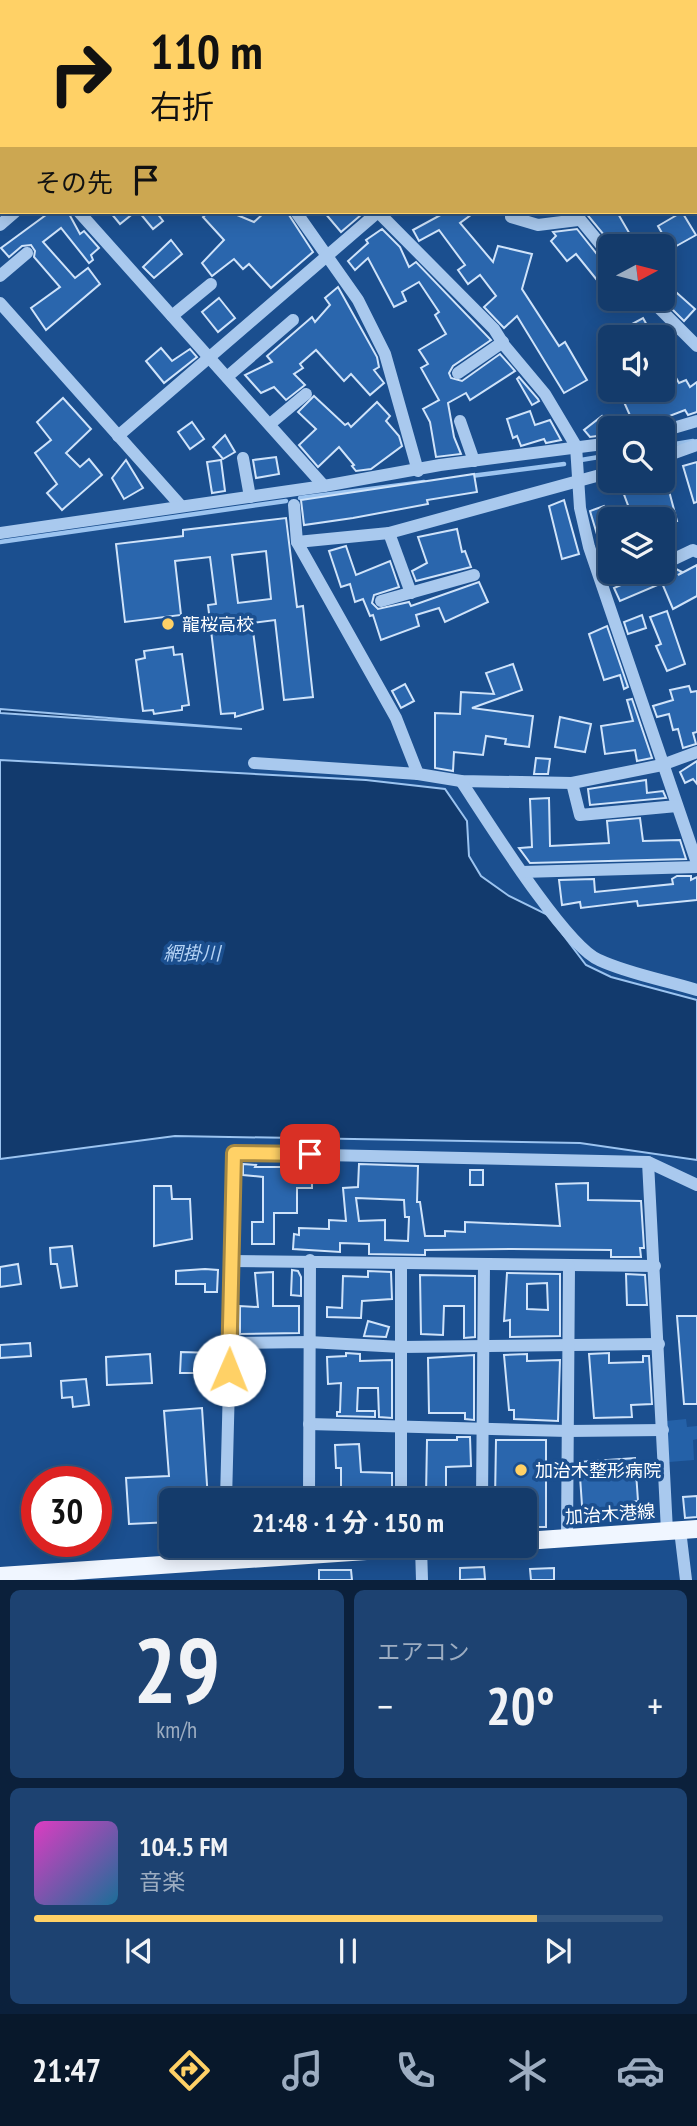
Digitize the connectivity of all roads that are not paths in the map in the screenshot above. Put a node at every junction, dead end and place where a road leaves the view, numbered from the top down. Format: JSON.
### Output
{"nodes":[{"id":1,"x":81,"y":214,"type":"edge"},
{"id":2,"x":298,"y":214,"type":"edge"},
{"id":3,"x":376,"y":214,"type":"edge"},
{"id":4,"x":380,"y":214,"type":"edge"},
{"id":5,"x":576,"y":216,"type":"edge"},
{"id":6,"x":511,"y":217,"type":"dead end"},
{"id":7,"x":598,"y":242,"type":"edge"},
{"id":8,"x":27,"y":253,"type":"dead end"},
{"id":9,"x":328,"y":253,"type":"junction"},
{"id":10,"x":0,"y":276,"type":"edge"},
{"id":11,"x":211,"y":284,"type":"dead end"},
{"id":12,"x":0,"y":303,"type":"edge"},
{"id":13,"x":663,"y":312,"type":"edge"},
{"id":14,"x":172,"y":316,"type":"junction"},
{"id":15,"x":293,"y":320,"type":"dead end"},
{"id":16,"x":503,"y":342,"type":"junction"},
{"id":17,"x":697,"y":346,"type":"edge"},
{"id":18,"x":208,"y":356,"type":"junction"},
{"id":19,"x":458,"y":373,"type":"dead end"},
{"id":20,"x":227,"y":377,"type":"junction"},
{"id":21,"x":306,"y":394,"type":"dead end"},
{"id":22,"x":460,"y":421,"type":"dead end"},
{"id":23,"x":697,"y":421,"type":"edge"},
{"id":24,"x":270,"y":424,"type":"junction"},
{"id":25,"x":675,"y":428,"type":"edge"},
{"id":26,"x":118,"y":436,"type":"junction"},
{"id":27,"x":598,"y":444,"type":"edge"},
{"id":28,"x":697,"y":445,"type":"edge"},
{"id":29,"x":576,"y":446,"type":"junction"},
{"id":30,"x":675,"y":453,"type":"edge"},
{"id":31,"x":243,"y":458,"type":"dead end"},
{"id":32,"x":474,"y":461,"type":"junction"},
{"id":33,"x":418,"y":471,"type":"junction"},
{"id":34,"x":598,"y":476,"type":"edge"},
{"id":35,"x":578,"y":482,"type":"junction"},
{"id":36,"x":324,"y":486,"type":"junction"},
{"id":37,"x":250,"y":497,"type":"junction"},
{"id":38,"x":295,"y":505,"type":"dead end"},
{"id":39,"x":181,"y":506,"type":"junction"},
{"id":40,"x":0,"y":533,"type":"edge"},
{"id":41,"x":389,"y":533,"type":"junction"},
{"id":42,"x":297,"y":542,"type":"junction"},
{"id":43,"x":697,"y":552,"type":"edge"},
{"id":44,"x":675,"y":559,"type":"edge"},
{"id":45,"x":474,"y":575,"type":"dead end"},
{"id":46,"x":411,"y":593,"type":"junction"},
{"id":47,"x":381,"y":601,"type":"dead end"},
{"id":48,"x":697,"y":752,"type":"edge"},
{"id":49,"x":254,"y":763,"type":"dead end"},
{"id":50,"x":662,"y":765,"type":"junction"},
{"id":51,"x":418,"y":774,"type":"junction"},
{"id":52,"x":461,"y":781,"type":"junction"},
{"id":53,"x":572,"y":783,"type":"junction"},
{"id":54,"x":677,"y":806,"type":"junction"},
{"id":55,"x":697,"y":865,"type":"edge"},
{"id":56,"x":522,"y":872,"type":"junction"},
{"id":57,"x":697,"y":990,"type":"edge"},
{"id":58,"x":648,"y":1162,"type":"junction"},
{"id":59,"x":697,"y":1185,"type":"edge"},
{"id":60,"x":310,"y":1260,"type":"junction"},
{"id":61,"x":230,"y":1261,"type":"junction"},
{"id":62,"x":401,"y":1264,"type":"junction"},
{"id":63,"x":484,"y":1264,"type":"junction"},
{"id":64,"x":569,"y":1266,"type":"junction"},
{"id":65,"x":655,"y":1266,"type":"junction"},
{"id":66,"x":309,"y":1342,"type":"junction"},
{"id":67,"x":229,"y":1343,"type":"junction"},
{"id":68,"x":659,"y":1344,"type":"junction"},
{"id":69,"x":568,"y":1345,"type":"junction"},
{"id":70,"x":485,"y":1346,"type":"junction"},
{"id":71,"x":401,"y":1347,"type":"junction"},
{"id":72,"x":309,"y":1424,"type":"junction"},
{"id":73,"x":401,"y":1427,"type":"junction"},
{"id":74,"x":484,"y":1428,"type":"junction"},
{"id":75,"x":663,"y":1430,"type":"junction"},
{"id":76,"x":568,"y":1431,"type":"junction"},
{"id":77,"x":226,"y":1488,"type":"edge"},
{"id":78,"x":309,"y":1488,"type":"edge"},
{"id":79,"x":401,"y":1488,"type":"edge"},
{"id":80,"x":482,"y":1488,"type":"edge"},
{"id":81,"x":681,"y":1530,"type":"edge"},
{"id":82,"x":567,"y":1538,"type":"junction"},
{"id":83,"x":537,"y":1540,"type":"edge"},
{"id":84,"x":169,"y":1558,"type":"edge"},
{"id":85,"x":421,"y":1558,"type":"edge"},
{"id":86,"x":0,"y":1576,"type":"edge"},
{"id":87,"x":422,"y":1580,"type":"edge"},
{"id":88,"x":686,"y":1580,"type":"edge"}],
"edges":[{"from":1,"to":14,"type":"street"},
{"from":2,"to":9,"type":"street"},
{"from":3,"to":9,"type":"street"},
{"from":4,"to":16,"type":"street"},
{"from":5,"to":6,"type":"street"},
{"from":5,"to":7,"type":"street"},
{"from":8,"to":10,"type":"street"},
{"from":9,"to":18,"type":"street"},
{"from":9,"to":33,"type":"street"},
{"from":11,"to":14,"type":"street"},
{"from":12,"to":26,"type":"street"},
{"from":13,"to":17,"type":"street"},
{"from":14,"to":18,"type":"street"},
{"from":15,"to":20,"type":"street"},
{"from":16,"to":19,"type":"street"},
{"from":16,"to":29,"type":"street"},
{"from":18,"to":20,"type":"street"},
{"from":18,"to":26,"type":"street"},
{"from":20,"to":24,"type":"street"},
{"from":21,"to":24,"type":"street"},
{"from":22,"to":32,"type":"street"},
{"from":23,"to":25,"type":"street"},
{"from":24,"to":36,"type":"street"},
{"from":26,"to":39,"type":"street"},
{"from":27,"to":29,"type":"street"},
{"from":28,"to":30,"type":"street"},
{"from":29,"to":32,"type":"street"},
{"from":29,"to":35,"type":"street"},
{"from":31,"to":37,"type":"street"},
{"from":32,"to":33,"type":"street"},
{"from":33,"to":36,"type":"street"},
{"from":34,"to":35,"type":"street"},
{"from":35,"to":41,"type":"street"},
{"from":35,"to":50,"type":"street"},
{"from":36,"to":37,"type":"street"},
{"from":37,"to":39,"type":"street"},
{"from":38,"to":42,"type":"street"},
{"from":39,"to":40,"type":"street"},
{"from":41,"to":42,"type":"street"},
{"from":41,"to":46,"type":"street"},
{"from":42,"to":51,"type":"street"},
{"from":43,"to":44,"type":"street"},
{"from":45,"to":46,"type":"street"},
{"from":46,"to":47,"type":"street"},
{"from":48,"to":50,"type":"street"},
{"from":49,"to":51,"type":"street"},
{"from":50,"to":53,"type":"street"},
{"from":50,"to":54,"type":"street"},
{"from":51,"to":52,"type":"street"},
{"from":52,"to":53,"type":"street"},
{"from":52,"to":56,"type":"street"},
{"from":53,"to":54,"type":"street"},
{"from":54,"to":55,"type":"street"},
{"from":55,"to":56,"type":"street"},
{"from":56,"to":57,"type":"street"},
{"from":58,"to":59,"type":"street"},
{"from":58,"to":61,"type":"street"},
{"from":58,"to":65,"type":"street"},
{"from":60,"to":61,"type":"street"},
{"from":60,"to":62,"type":"street"},
{"from":60,"to":66,"type":"street"},
{"from":61,"to":67,"type":"street"},
{"from":62,"to":63,"type":"street"},
{"from":62,"to":71,"type":"street"},
{"from":63,"to":64,"type":"street"},
{"from":63,"to":70,"type":"street"},
{"from":64,"to":65,"type":"street"},
{"from":64,"to":69,"type":"street"},
{"from":65,"to":68,"type":"street"},
{"from":66,"to":67,"type":"street"},
{"from":66,"to":71,"type":"street"},
{"from":66,"to":72,"type":"street"},
{"from":67,"to":77,"type":"street"},
{"from":68,"to":69,"type":"street"},
{"from":68,"to":75,"type":"street"},
{"from":69,"to":70,"type":"street"},
{"from":69,"to":76,"type":"street"},
{"from":70,"to":71,"type":"street"},
{"from":70,"to":74,"type":"street"},
{"from":71,"to":73,"type":"street"},
{"from":72,"to":73,"type":"street"},
{"from":72,"to":78,"type":"street"},
{"from":73,"to":74,"type":"street"},
{"from":73,"to":79,"type":"street"},
{"from":74,"to":76,"type":"street"},
{"from":74,"to":80,"type":"street"},
{"from":75,"to":76,"type":"street"},
{"from":75,"to":81,"type":"street"},
{"from":76,"to":82,"type":"street"},
{"from":81,"to":82,"type":"main road","name":"加治木港線"},
{"from":81,"to":88,"type":"street"},
{"from":82,"to":83,"type":"main road","name":"加治木港線"},
{"from":84,"to":86,"type":"main road"},
{"from":85,"to":87,"type":"street"}]}
